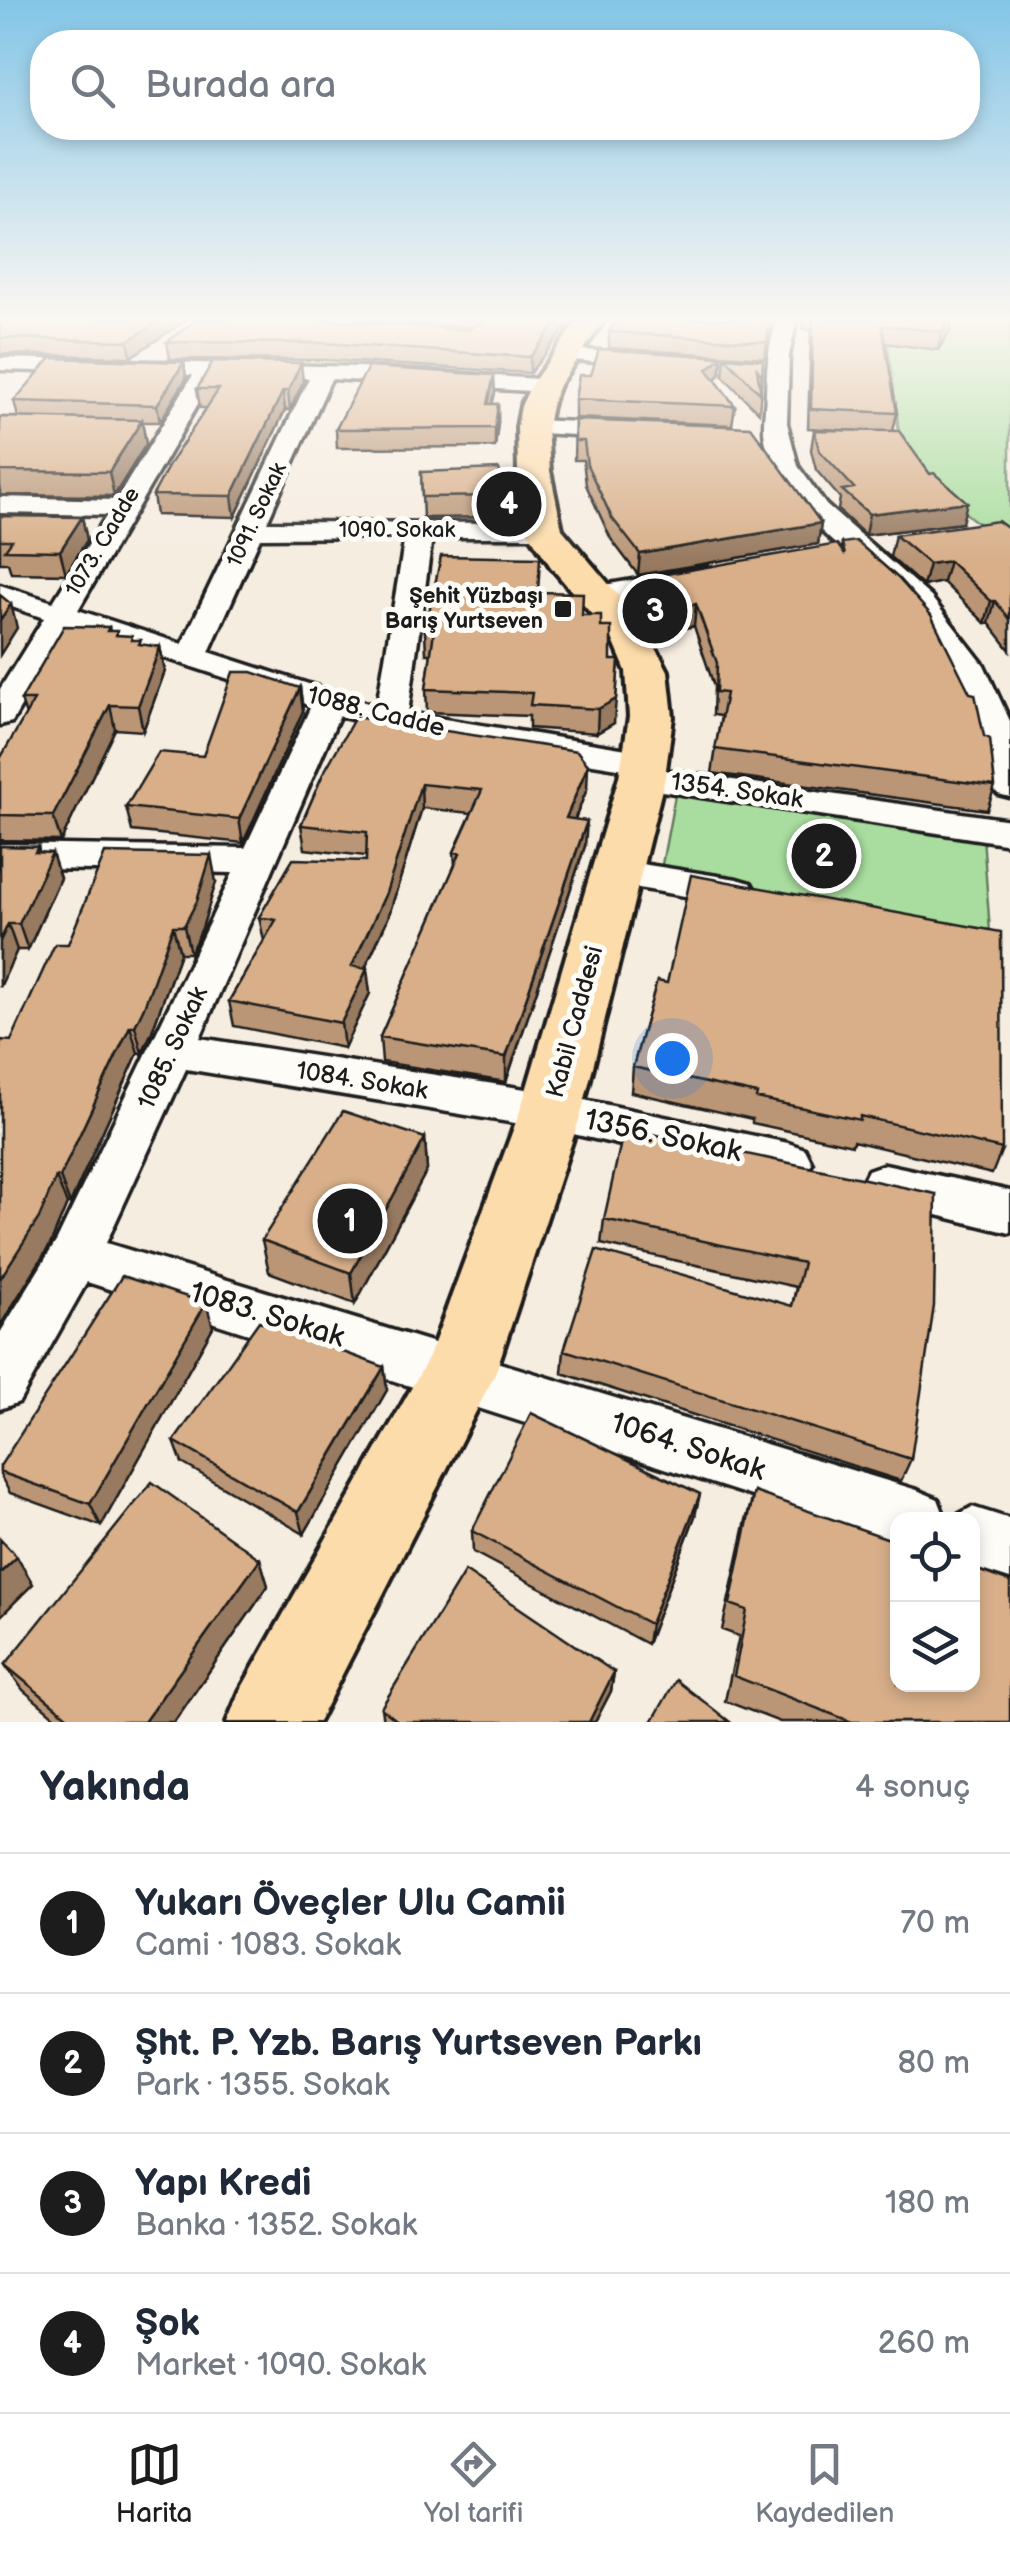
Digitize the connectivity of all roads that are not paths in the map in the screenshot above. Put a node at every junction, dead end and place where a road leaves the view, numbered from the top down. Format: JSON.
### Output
{"nodes":[{"id":1,"x":185,"y":399,"type":"edge"},
{"id":2,"x":310,"y":399,"type":"edge"},
{"id":3,"x":552,"y":399,"type":"edge"},
{"id":4,"x":599,"y":399,"type":"edge"},
{"id":5,"x":771,"y":399,"type":"edge"},
{"id":6,"x":645,"y":432,"type":"edge"},
{"id":7,"x":0,"y":505,"type":"edge"},
{"id":8,"x":124,"y":508,"type":"junction"},
{"id":9,"x":544,"y":529,"type":"junction"},
{"id":10,"x":250,"y":530,"type":"junction"},
{"id":11,"x":420,"y":530,"type":"junction"},
{"id":12,"x":900,"y":543,"type":"edge"},
{"id":13,"x":861,"y":548,"type":"junction"},
{"id":14,"x":823,"y":554,"type":"edge"},
{"id":15,"x":729,"y":572,"type":"edge"},
{"id":16,"x":0,"y":594,"type":"edge"},
{"id":17,"x":598,"y":595,"type":"junction"},
{"id":18,"x":61,"y":613,"type":"junction"},
{"id":19,"x":192,"y":658,"type":"junction"},
{"id":20,"x":5,"y":698,"type":"edge"},
{"id":21,"x":328,"y":704,"type":"junction"},
{"id":22,"x":391,"y":720,"type":"junction"},
{"id":23,"x":643,"y":770,"type":"junction"},
{"id":24,"x":1010,"y":786,"type":"edge"},
{"id":25,"x":1010,"y":832,"type":"edge"},
{"id":26,"x":0,"y":856,"type":"edge"},
{"id":27,"x":259,"y":861,"type":"junction"},
{"id":28,"x":616,"y":873,"type":"junction"},
{"id":29,"x":774,"y":898,"type":"edge"},
{"id":30,"x":173,"y":1050,"type":"junction"},
{"id":31,"x":550,"y":1111,"type":"junction"},
{"id":32,"x":1010,"y":1212,"type":"edge"},
{"id":33,"x":75,"y":1256,"type":"junction"},
{"id":34,"x":459,"y":1374,"type":"junction"},
{"id":35,"x":0,"y":1383,"type":"edge"},
{"id":36,"x":892,"y":1512,"type":"edge"},
{"id":37,"x":980,"y":1540,"type":"edge"},
{"id":38,"x":1010,"y":1549,"type":"edge"},
{"id":39,"x":275,"y":1720,"type":"edge"}],
"edges":[{"from":1,"to":8,"type":"street","name":"1073. Cadde"},
{"from":2,"to":10,"type":"street","name":"1091. Sokak"},
{"from":3,"to":9,"type":"main road","name":"Kabil Caddesi"},
{"from":4,"to":6,"type":"street"},
{"from":5,"to":13,"type":"street"},
{"from":7,"to":8,"type":"street"},
{"from":8,"to":18,"type":"street","name":"1073. Cadde"},
{"from":9,"to":11,"type":"street","name":"1090. Sokak"},
{"from":9,"to":17,"type":"main road","name":"Kabil Caddesi"},
{"from":10,"to":11,"type":"street","name":"1090. Sokak"},
{"from":10,"to":19,"type":"street","name":"1091. Sokak"},
{"from":11,"to":22,"type":"street"},
{"from":12,"to":13,"type":"street"},
{"from":13,"to":14,"type":"street"},
{"from":13,"to":24,"type":"street"},
{"from":15,"to":17,"type":"street"},
{"from":16,"to":18,"type":"street","name":"1088. Cadde"},
{"from":17,"to":23,"type":"main road","name":"Kabil Caddesi"},
{"from":18,"to":19,"type":"street","name":"1088. Cadde"},
{"from":18,"to":20,"type":"street","name":"1073. Cadde"},
{"from":19,"to":21,"type":"street","name":"1088. Cadde"},
{"from":21,"to":22,"type":"street","name":"1088. Cadde"},
{"from":21,"to":27,"type":"street","name":"1085. Sokak"},
{"from":22,"to":23,"type":"street","name":"1088. Cadde"},
{"from":23,"to":25,"type":"street","name":"1354. Sokak"},
{"from":23,"to":28,"type":"main road","name":"Kabil Caddesi"},
{"from":26,"to":27,"type":"street"},
{"from":27,"to":30,"type":"street","name":"1085. Sokak"},
{"from":28,"to":29,"type":"street"},
{"from":28,"to":31,"type":"main road","name":"Kabil Caddesi"},
{"from":30,"to":31,"type":"street","name":"1084. Sokak"},
{"from":30,"to":33,"type":"street","name":"1085. Sokak"},
{"from":31,"to":32,"type":"street","name":"1356. Sokak"},
{"from":31,"to":34,"type":"main road","name":"Kabil Caddesi"},
{"from":33,"to":34,"type":"street","name":"1083. Sokak"},
{"from":33,"to":35,"type":"street","name":"1085. Sokak"},
{"from":34,"to":36,"type":"street","name":"1064. Sokak"},
{"from":34,"to":39,"type":"main road","name":"Kabil Caddesi"},
{"from":37,"to":38,"type":"street"}]}
